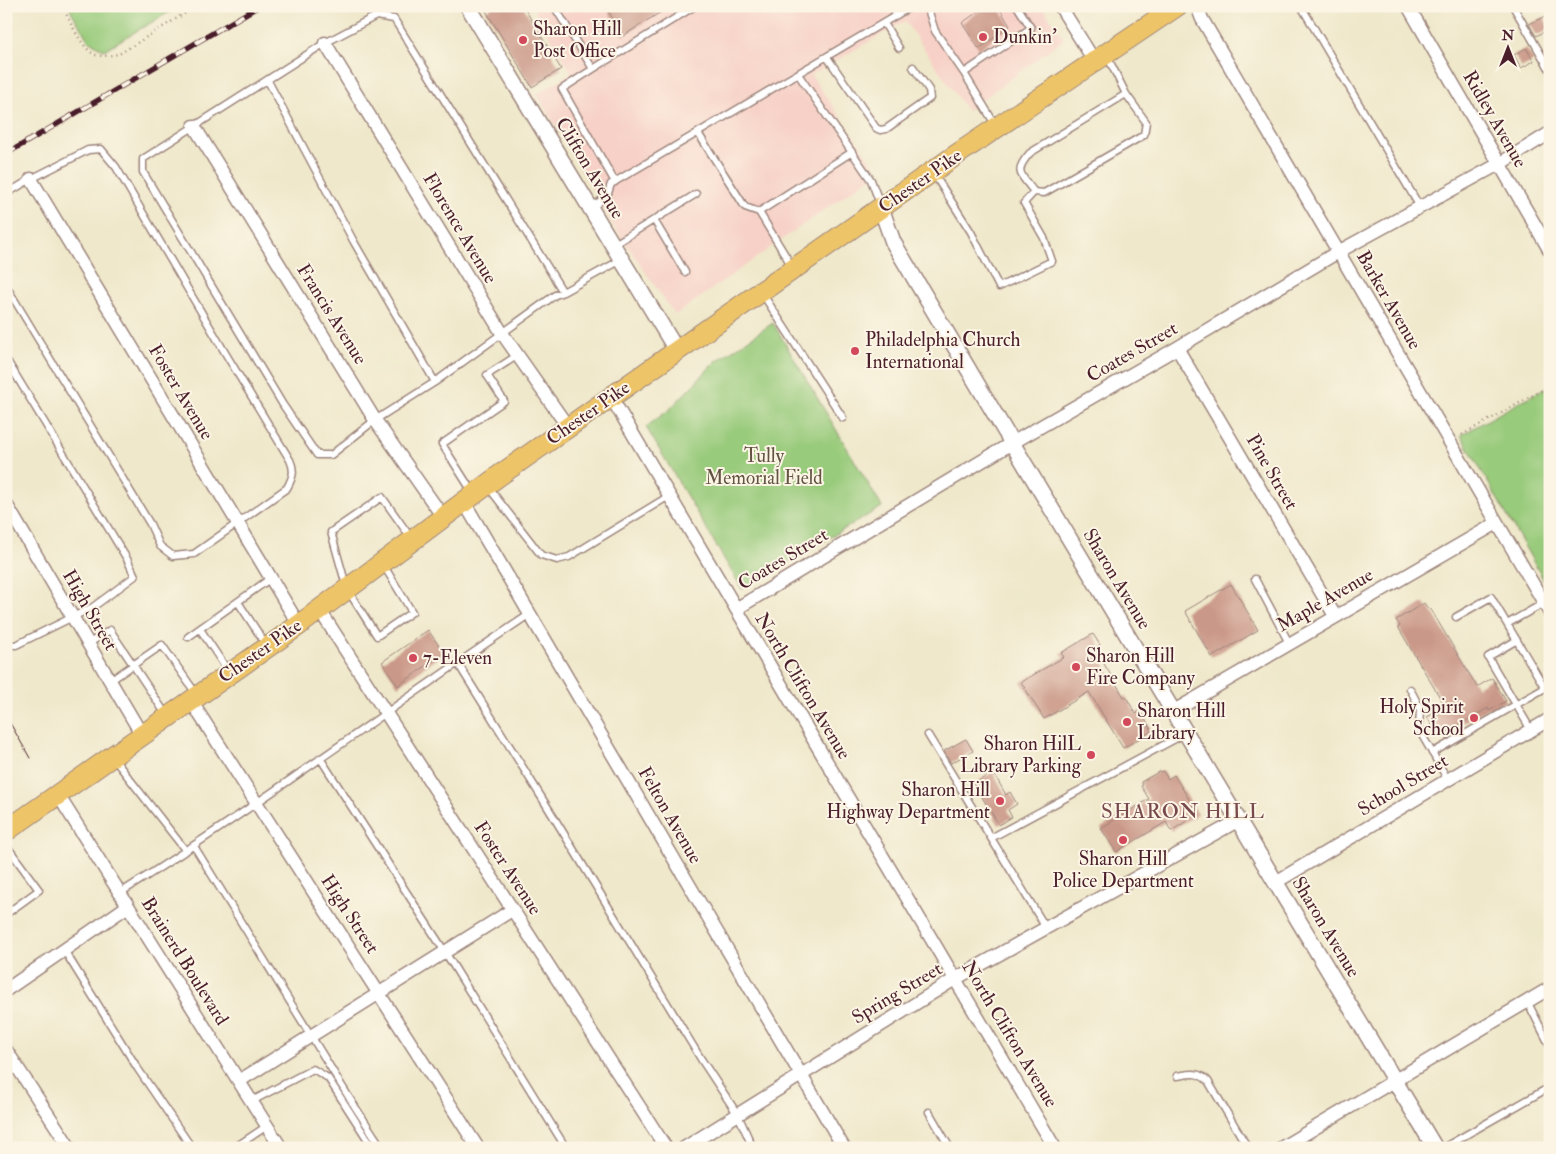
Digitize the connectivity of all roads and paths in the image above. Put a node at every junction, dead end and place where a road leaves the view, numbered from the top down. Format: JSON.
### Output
{"nodes":[{"id":1,"x":62,"y":6,"type":"edge"},
{"id":2,"x":197,"y":6,"type":"edge"},
{"id":3,"x":468,"y":6,"type":"edge"},
{"id":4,"x":554,"y":6,"type":"edge"},
{"id":5,"x":695,"y":6,"type":"edge"},
{"id":6,"x":891,"y":6,"type":"edge"},
{"id":7,"x":912,"y":6,"type":"edge"},
{"id":8,"x":927,"y":6,"type":"edge"},
{"id":9,"x":1017,"y":6,"type":"edge"},
{"id":10,"x":1060,"y":6,"type":"edge"},
{"id":11,"x":1177,"y":6,"type":"edge"},
{"id":12,"x":1197,"y":6,"type":"edge"},
{"id":13,"x":1301,"y":6,"type":"edge"},
{"id":14,"x":1408,"y":6,"type":"edge"},
{"id":15,"x":1513,"y":6,"type":"edge"},
{"id":16,"x":897,"y":16,"type":"junction"},
{"id":17,"x":884,"y":23,"type":"junction"},
{"id":18,"x":326,"y":44,"type":"junction"},
{"id":19,"x":899,"y":48,"type":"dead end"},
{"id":20,"x":827,"y":57,"type":"junction"},
{"id":21,"x":1101,"y":58,"type":"junction"},
{"id":22,"x":913,"y":67,"type":"dead end"},
{"id":23,"x":593,"y":69,"type":"junction"},
{"id":24,"x":1550,"y":70,"type":"edge"},
{"id":25,"x":964,"y":73,"type":"junction"},
{"id":26,"x":798,"y":74,"type":"junction"},
{"id":27,"x":268,"y":81,"type":"junction"},
{"id":28,"x":1126,"y":94,"type":"junction"},
{"id":29,"x":194,"y":126,"type":"junction"},
{"id":30,"x":997,"y":128,"type":"junction"},
{"id":31,"x":698,"y":133,"type":"junction"},
{"id":32,"x":1550,"y":133,"type":"edge"},
{"id":33,"x":852,"y":152,"type":"junction"},
{"id":34,"x":1499,"y":164,"type":"junction"},
{"id":35,"x":933,"y":172,"type":"junction"},
{"id":36,"x":31,"y":179,"type":"junction"},
{"id":37,"x":615,"y":182,"type":"junction"},
{"id":38,"x":1034,"y":192,"type":"junction"},
{"id":39,"x":6,"y":194,"type":"edge"},
{"id":40,"x":696,"y":194,"type":"dead end"},
{"id":41,"x":1420,"y":207,"type":"junction"},
{"id":42,"x":591,"y":208,"type":"junction"},
{"id":43,"x":881,"y":208,"type":"junction"},
{"id":44,"x":760,"y":212,"type":"junction"},
{"id":45,"x":654,"y":220,"type":"junction"},
{"id":46,"x":613,"y":245,"type":"junction"},
{"id":47,"x":1550,"y":251,"type":"edge"},
{"id":48,"x":1338,"y":252,"type":"junction"},
{"id":49,"x":622,"y":260,"type":"junction"},
{"id":50,"x":794,"y":269,"type":"junction"},
{"id":51,"x":685,"y":272,"type":"dead end"},
{"id":52,"x":6,"y":286,"type":"edge"},
{"id":53,"x":563,"y":292,"type":"junction"},
{"id":54,"x":762,"y":292,"type":"junction"},
{"id":55,"x":502,"y":333,"type":"junction"},
{"id":56,"x":1177,"y":348,"type":"junction"},
{"id":57,"x":677,"y":350,"type":"junction"},
{"id":58,"x":518,"y":355,"type":"junction"},
{"id":59,"x":6,"y":359,"type":"edge"},
{"id":60,"x":435,"y":382,"type":"junction"},
{"id":61,"x":1550,"y":386,"type":"edge"},
{"id":62,"x":611,"y":397,"type":"junction"},
{"id":63,"x":843,"y":418,"type":"dead end"},
{"id":64,"x":375,"y":420,"type":"junction"},
{"id":65,"x":568,"y":427,"type":"junction"},
{"id":66,"x":1449,"y":441,"type":"junction"},
{"id":67,"x":1012,"y":443,"type":"junction"},
{"id":68,"x":475,"y":494,"type":"junction"},
{"id":69,"x":669,"y":496,"type":"junction"},
{"id":70,"x":6,"y":504,"type":"edge"},
{"id":71,"x":443,"y":517,"type":"junction"},
{"id":72,"x":1497,"y":522,"type":"junction"},
{"id":73,"x":238,"y":523,"type":"junction"},
{"id":74,"x":412,"y":540,"type":"junction"},
{"id":75,"x":382,"y":563,"type":"junction"},
{"id":76,"x":271,"y":578,"type":"junction"},
{"id":77,"x":1255,"y":579,"type":"dead end"},
{"id":78,"x":347,"y":589,"type":"junction"},
{"id":79,"x":238,"y":602,"type":"junction"},
{"id":80,"x":1547,"y":608,"type":"edge"},
{"id":81,"x":319,"y":609,"type":"junction"},
{"id":82,"x":736,"y":609,"type":"junction"},
{"id":83,"x":530,"y":614,"type":"junction"},
{"id":84,"x":72,"y":616,"type":"junction"},
{"id":85,"x":1334,"y":616,"type":"junction"},
{"id":86,"x":1456,"y":617,"type":"dead end"},
{"id":87,"x":1507,"y":624,"type":"junction"},
{"id":88,"x":299,"y":625,"type":"junction"},
{"id":89,"x":200,"y":629,"type":"junction"},
{"id":90,"x":188,"y":637,"type":"dead end"},
{"id":91,"x":1517,"y":640,"type":"junction"},
{"id":92,"x":1289,"y":643,"type":"junction"},
{"id":93,"x":6,"y":644,"type":"edge"},
{"id":94,"x":88,"y":644,"type":"junction"},
{"id":95,"x":268,"y":647,"type":"junction"},
{"id":96,"x":457,"y":662,"type":"junction"},
{"id":97,"x":132,"y":665,"type":"junction"},
{"id":98,"x":230,"y":673,"type":"junction"},
{"id":99,"x":110,"y":681,"type":"junction"},
{"id":100,"x":1410,"y":689,"type":"dead end"},
{"id":101,"x":194,"y":698,"type":"junction"},
{"id":102,"x":1516,"y":705,"type":"junction"},
{"id":103,"x":1174,"y":711,"type":"junction"},
{"id":104,"x":386,"y":712,"type":"junction"},
{"id":105,"x":168,"y":717,"type":"junction"},
{"id":106,"x":1550,"y":719,"type":"edge"},
{"id":107,"x":1531,"y":730,"type":"junction"},
{"id":108,"x":1186,"y":732,"type":"junction"},
{"id":109,"x":142,"y":735,"type":"junction"},
{"id":110,"x":928,"y":735,"type":"dead end"},
{"id":111,"x":1432,"y":753,"type":"junction"},
{"id":112,"x":112,"y":756,"type":"junction"},
{"id":113,"x":320,"y":758,"type":"junction"},
{"id":114,"x":1448,"y":780,"type":"junction"},
{"id":115,"x":58,"y":794,"type":"junction"},
{"id":116,"x":256,"y":802,"type":"junction"},
{"id":117,"x":1239,"y":820,"type":"junction"},
{"id":118,"x":6,"y":831,"type":"edge"},
{"id":119,"x":991,"y":838,"type":"junction"},
{"id":120,"x":6,"y":845,"type":"edge"},
{"id":121,"x":194,"y":846,"type":"junction"},
{"id":122,"x":186,"y":851,"type":"junction"},
{"id":123,"x":1276,"y":882,"type":"junction"},
{"id":124,"x":120,"y":893,"type":"junction"},
{"id":125,"x":128,"y":906,"type":"junction"},
{"id":126,"x":512,"y":910,"type":"junction"},
{"id":127,"x":6,"y":914,"type":"edge"},
{"id":128,"x":1046,"y":928,"type":"junction"},
{"id":129,"x":64,"y":950,"type":"junction"},
{"id":130,"x":445,"y":952,"type":"junction"},
{"id":131,"x":955,"y":979,"type":"junction"},
{"id":132,"x":1550,"y":988,"type":"edge"},
{"id":133,"x":6,"y":990,"type":"edge"},
{"id":134,"x":378,"y":993,"type":"junction"},
{"id":135,"x":1527,"y":1001,"type":"junction"},
{"id":136,"x":312,"y":1035,"type":"junction"},
{"id":137,"x":1550,"y":1046,"type":"edge"},
{"id":138,"x":6,"y":1050,"type":"edge"},
{"id":139,"x":801,"y":1074,"type":"junction"},
{"id":140,"x":1177,"y":1076,"type":"dead end"},
{"id":141,"x":1394,"y":1080,"type":"junction"},
{"id":142,"x":239,"y":1081,"type":"junction"},
{"id":143,"x":1550,"y":1087,"type":"edge"},
{"id":144,"x":252,"y":1101,"type":"junction"},
{"id":145,"x":929,"y":1112,"type":"dead end"},
{"id":146,"x":738,"y":1115,"type":"junction"},
{"id":147,"x":267,"y":1126,"type":"junction"},
{"id":148,"x":70,"y":1148,"type":"edge"},
{"id":149,"x":192,"y":1148,"type":"edge"},
{"id":150,"x":234,"y":1148,"type":"edge"},
{"id":151,"x":281,"y":1148,"type":"edge"},
{"id":152,"x":373,"y":1148,"type":"edge"},
{"id":153,"x":382,"y":1148,"type":"edge"},
{"id":154,"x":478,"y":1148,"type":"edge"},
{"id":155,"x":566,"y":1148,"type":"edge"},
{"id":156,"x":666,"y":1148,"type":"edge"},
{"id":157,"x":684,"y":1148,"type":"edge"},
{"id":158,"x":753,"y":1148,"type":"edge"},
{"id":159,"x":844,"y":1148,"type":"edge"},
{"id":160,"x":950,"y":1148,"type":"edge"},
{"id":161,"x":1055,"y":1148,"type":"edge"},
{"id":162,"x":1248,"y":1148,"type":"edge"},
{"id":163,"x":1281,"y":1148,"type":"edge"},
{"id":164,"x":1434,"y":1148,"type":"edge"},
{"id":165,"x":1443,"y":1148,"type":"edge"}],
"edges":[{"from":1,"to":2,"type":"path"},
{"from":3,"to":42,"type":"street","name":"Clifton Avenue"},
{"from":4,"to":23,"type":"lane"},
{"from":5,"to":23,"type":"lane"},
{"from":6,"to":16,"type":"lane"},
{"from":7,"to":16,"type":"lane"},
{"from":8,"to":25,"type":"lane"},
{"from":9,"to":25,"type":"lane"},
{"from":10,"to":21,"type":"street"},
{"from":11,"to":21,"type":"main road","name":"Chester Pike"},
{"from":12,"to":48,"type":"street","name":"Barker Avenue"},
{"from":13,"to":41,"type":"lane"},
{"from":14,"to":34,"type":"street","name":"Ridley Avenue"},
{"from":15,"to":24,"type":"lane"},
{"from":16,"to":17,"type":"lane"},
{"from":17,"to":19,"type":"lane"},
{"from":17,"to":20,"type":"lane"},
{"from":18,"to":27,"type":"lane"},
{"from":18,"to":53,"type":"lane"},
{"from":18,"to":55,"type":"street","name":"Florence Avenue"},
{"from":20,"to":22,"type":"lane"},
{"from":20,"to":26,"type":"lane"},
{"from":21,"to":28,"type":"lane"},
{"from":21,"to":30,"type":"main road","name":"Chester Pike"},
{"from":23,"to":37,"type":"lane"},
{"from":25,"to":30,"type":"lane"},
{"from":26,"to":31,"type":"lane"},
{"from":26,"to":33,"type":"lane"},
{"from":27,"to":29,"type":"lane"},
{"from":27,"to":60,"type":"lane"},
{"from":28,"to":38,"type":"lane"},
{"from":28,"to":38,"type":"lane"},
{"from":29,"to":64,"type":"street","name":"Francis Avenue"},
{"from":29,"to":64,"type":"lane"},
{"from":30,"to":35,"type":"main road","name":"Chester Pike"},
{"from":31,"to":37,"type":"lane"},
{"from":31,"to":44,"type":"lane"},
{"from":32,"to":34,"type":"street","name":"Coates Street"},
{"from":33,"to":43,"type":"lane"},
{"from":33,"to":44,"type":"lane"},
{"from":34,"to":41,"type":"street","name":"Coates Street"},
{"from":34,"to":47,"type":"street","name":"Ridley Avenue"},
{"from":35,"to":38,"type":"lane"},
{"from":35,"to":43,"type":"main road","name":"Chester Pike"},
{"from":36,"to":39,"type":"lane"},
{"from":36,"to":73,"type":"street","name":"Foster Avenue"},
{"from":36,"to":73,"type":"lane"},
{"from":37,"to":42,"type":"lane"},
{"from":40,"to":45,"type":"lane"},
{"from":41,"to":48,"type":"street","name":"Coates Street"},
{"from":42,"to":46,"type":"street","name":"Clifton Avenue"},
{"from":43,"to":50,"type":"main road","name":"Chester Pike"},
{"from":43,"to":67,"type":"street","name":"Sharon Avenue"},
{"from":44,"to":50,"type":"lane"},
{"from":45,"to":46,"type":"lane"},
{"from":45,"to":51,"type":"lane"},
{"from":46,"to":49,"type":"street","name":"Clifton Avenue"},
{"from":48,"to":56,"type":"street","name":"Coates Street"},
{"from":48,"to":66,"type":"street","name":"Barker Avenue"},
{"from":49,"to":53,"type":"lane"},
{"from":49,"to":57,"type":"street","name":"Clifton Avenue"},
{"from":50,"to":54,"type":"main road","name":"Chester Pike"},
{"from":52,"to":73,"type":"lane"},
{"from":53,"to":55,"type":"lane"},
{"from":54,"to":57,"type":"main road","name":"Chester Pike"},
{"from":54,"to":63,"type":"lane"},
{"from":55,"to":58,"type":"street","name":"Florence Avenue"},
{"from":55,"to":60,"type":"lane"},
{"from":56,"to":67,"type":"street","name":"Coates Street"},
{"from":56,"to":85,"type":"street","name":"Pine Street"},
{"from":57,"to":62,"type":"main road","name":"Chester Pike"},
{"from":58,"to":65,"type":"street","name":"Florence Avenue"},
{"from":58,"to":68,"type":"lane"},
{"from":59,"to":84,"type":"lane"},
{"from":60,"to":64,"type":"lane"},
{"from":61,"to":66,"type":"path"},
{"from":62,"to":65,"type":"main road","name":"Chester Pike"},
{"from":62,"to":69,"type":"street","name":"North Clifton Avenue"},
{"from":64,"to":71,"type":"street","name":"Francis Avenue"},
{"from":65,"to":68,"type":"main road","name":"Chester Pike"},
{"from":66,"to":72,"type":"street","name":"Barker Avenue"},
{"from":67,"to":82,"type":"street","name":"Coates Street"},
{"from":67,"to":103,"type":"street","name":"Sharon Avenue"},
{"from":68,"to":69,"type":"lane"},
{"from":68,"to":71,"type":"main road","name":"Chester Pike"},
{"from":68,"to":83,"type":"street","name":"Felton Avenue"},
{"from":69,"to":82,"type":"street","name":"North Clifton Avenue"},
{"from":70,"to":84,"type":"street","name":"High Street"},
{"from":71,"to":74,"type":"main road","name":"Chester Pike"},
{"from":72,"to":80,"type":"street","name":"Barker Avenue"},
{"from":72,"to":85,"type":"street","name":"Maple Avenue"},
{"from":73,"to":76,"type":"street","name":"Foster Avenue"},
{"from":74,"to":75,"type":"main road","name":"Chester Pike"},
{"from":74,"to":78,"type":"lane"},
{"from":75,"to":78,"type":"main road","name":"Chester Pike"},
{"from":75,"to":78,"type":"lane"},
{"from":76,"to":79,"type":"lane"},
{"from":76,"to":88,"type":"street","name":"Foster Avenue"},
{"from":77,"to":92,"type":"lane"},
{"from":78,"to":81,"type":"main road","name":"Chester Pike"},
{"from":79,"to":89,"type":"lane"},
{"from":79,"to":95,"type":"lane"},
{"from":80,"to":87,"type":"lane"},
{"from":81,"to":88,"type":"main road","name":"Chester Pike"},
{"from":81,"to":104,"type":"street","name":"Foster Avenue"},
{"from":82,"to":131,"type":"street","name":"North Clifton Avenue"},
{"from":83,"to":96,"type":"lane"},
{"from":83,"to":139,"type":"street","name":"Felton Avenue"},
{"from":84,"to":93,"type":"lane"},
{"from":84,"to":94,"type":"street","name":"High Street"},
{"from":85,"to":92,"type":"street","name":"Maple Avenue"},
{"from":86,"to":87,"type":"lane"},
{"from":87,"to":91,"type":"lane"},
{"from":88,"to":95,"type":"main road","name":"Chester Pike"},
{"from":89,"to":90,"type":"lane"},
{"from":89,"to":98,"type":"lane"},
{"from":91,"to":102,"type":"lane"},
{"from":91,"to":102,"type":"lane"},
{"from":92,"to":103,"type":"street","name":"Maple Avenue"},
{"from":94,"to":97,"type":"lane"},
{"from":94,"to":99,"type":"street","name":"High Street"},
{"from":95,"to":98,"type":"main road","name":"Chester Pike"},
{"from":96,"to":104,"type":"lane"},
{"from":96,"to":146,"type":"lane"},
{"from":97,"to":99,"type":"lane"},
{"from":97,"to":101,"type":"lane"},
{"from":97,"to":105,"type":"lane"},
{"from":98,"to":101,"type":"main road","name":"Chester Pike"},
{"from":99,"to":109,"type":"street","name":"High Street"},
{"from":100,"to":111,"type":"lane"},
{"from":101,"to":105,"type":"main road","name":"Chester Pike"},
{"from":101,"to":116,"type":"street","name":"High Street"},
{"from":102,"to":107,"type":"lane"},
{"from":102,"to":111,"type":"lane"},
{"from":103,"to":108,"type":"street","name":"Sharon Avenue"},
{"from":104,"to":113,"type":"lane"},
{"from":104,"to":126,"type":"street","name":"Foster Avenue"},
{"from":105,"to":109,"type":"main road","name":"Chester Pike"},
{"from":106,"to":107,"type":"street","name":"School Street"},
{"from":107,"to":114,"type":"street","name":"School Street"},
{"from":108,"to":117,"type":"street","name":"Sharon Avenue"},
{"from":108,"to":119,"type":"lane"},
{"from":109,"to":112,"type":"main road","name":"Chester Pike"},
{"from":110,"to":119,"type":"lane"},
{"from":111,"to":114,"type":"lane"},
{"from":112,"to":115,"type":"main road","name":"Chester Pike"},
{"from":112,"to":122,"type":"lane"},
{"from":113,"to":116,"type":"lane"},
{"from":113,"to":130,"type":"lane"},
{"from":114,"to":123,"type":"street","name":"School Street"},
{"from":115,"to":118,"type":"main road","name":"Chester Pike"},
{"from":115,"to":124,"type":"street","name":"Brainerd Boulevard"},
{"from":116,"to":121,"type":"lane"},
{"from":116,"to":134,"type":"street","name":"High Street"},
{"from":117,"to":123,"type":"street","name":"Sharon Avenue"},
{"from":117,"to":128,"type":"street","name":"Spring Street"},
{"from":119,"to":128,"type":"lane"},
{"from":120,"to":127,"type":"lane"},
{"from":121,"to":122,"type":"lane"},
{"from":121,"to":136,"type":"lane"},
{"from":122,"to":124,"type":"lane"},
{"from":123,"to":141,"type":"street","name":"Sharon Avenue"},
{"from":124,"to":125,"type":"street","name":"Brainerd Boulevard"},
{"from":125,"to":129,"type":"street"},
{"from":125,"to":142,"type":"street","name":"Brainerd Boulevard"},
{"from":126,"to":130,"type":"street"},
{"from":126,"to":156,"type":"street","name":"Foster Avenue"},
{"from":128,"to":131,"type":"street","name":"Spring Street"},
{"from":129,"to":133,"type":"street"},
{"from":129,"to":149,"type":"lane"},
{"from":130,"to":134,"type":"street"},
{"from":130,"to":155,"type":"lane"},
{"from":131,"to":139,"type":"street","name":"Spring Street"},
{"from":131,"to":161,"type":"street","name":"North Clifton Avenue"},
{"from":132,"to":135,"type":"street"},
{"from":134,"to":136,"type":"street"},
{"from":134,"to":154,"type":"street","name":"High Street"},
{"from":135,"to":137,"type":"lane"},
{"from":135,"to":141,"type":"street"},
{"from":136,"to":142,"type":"street"},
{"from":136,"to":153,"type":"lane"},
{"from":138,"to":148,"type":"street"},
{"from":139,"to":146,"type":"street","name":"Spring Street"},
{"from":139,"to":159,"type":"street","name":"Felton Avenue"},
{"from":140,"to":162,"type":"lane"},
{"from":141,"to":163,"type":"street"},
{"from":141,"to":164,"type":"street","name":"Sharon Avenue"},
{"from":142,"to":144,"type":"street","name":"Brainerd Boulevard"},
{"from":143,"to":165,"type":"lane"},
{"from":144,"to":147,"type":"street","name":"Brainerd Boulevard"},
{"from":144,"to":152,"type":"lane"},
{"from":145,"to":160,"type":"lane"},
{"from":146,"to":157,"type":"street","name":"Spring Street"},
{"from":146,"to":158,"type":"lane"},
{"from":147,"to":150,"type":"lane"},
{"from":147,"to":151,"type":"street","name":"Brainerd Boulevard"}]}
